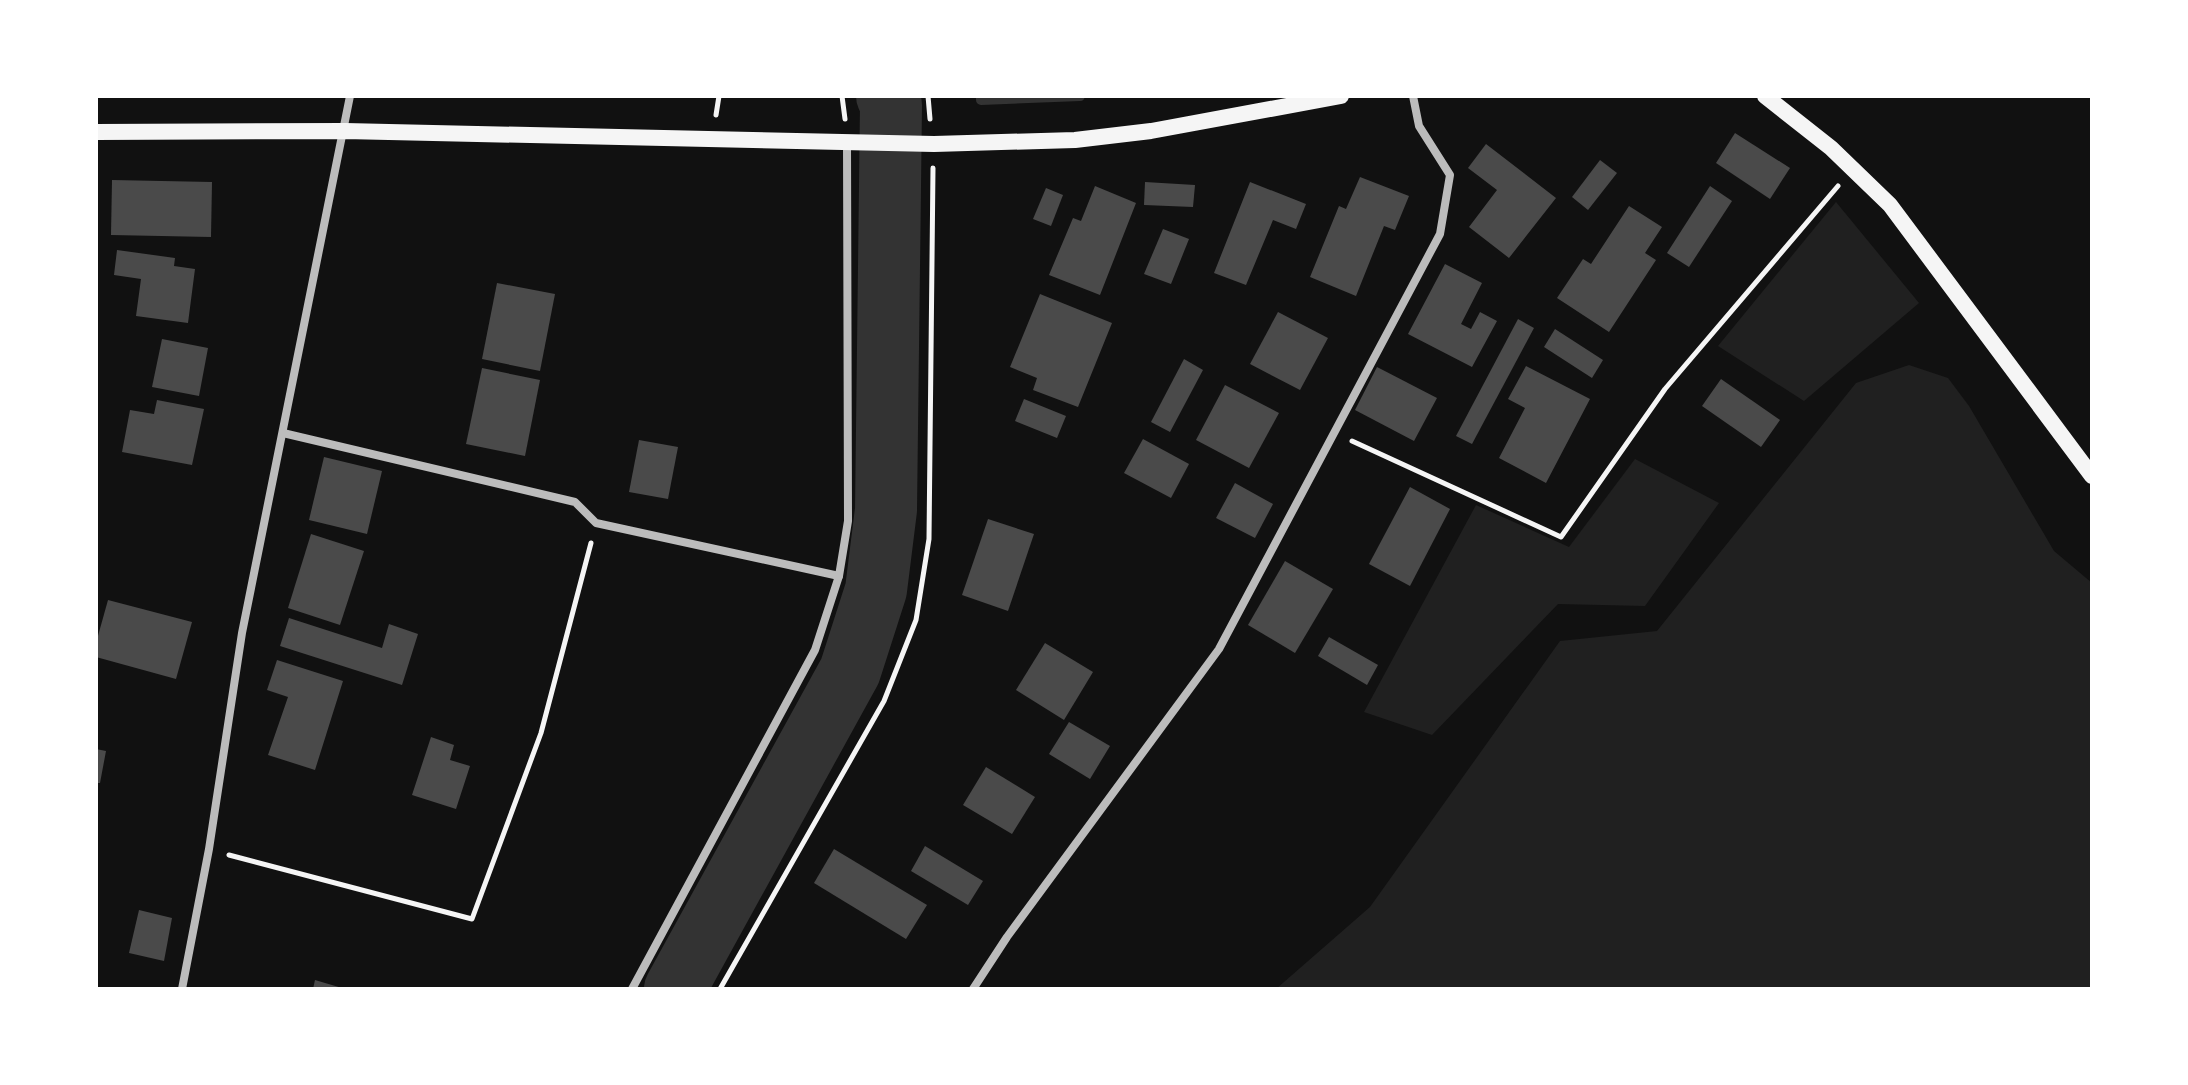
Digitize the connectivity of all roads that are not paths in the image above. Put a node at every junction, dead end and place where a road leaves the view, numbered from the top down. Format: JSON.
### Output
{"nodes":[{"id":1,"x":350,"y":96,"type":"edge"},
{"id":2,"x":1341,"y":96,"type":"edge"},
{"id":3,"x":1413,"y":96,"type":"edge"},
{"id":4,"x":1765,"y":96,"type":"edge"},
{"id":5,"x":345,"y":131,"type":"junction"},
{"id":6,"x":96,"y":132,"type":"edge"},
{"id":7,"x":847,"y":143,"type":"junction"},
{"id":8,"x":283,"y":433,"type":"junction"},
{"id":9,"x":2092,"y":476,"type":"edge"},
{"id":10,"x":839,"y":576,"type":"junction"},
{"id":11,"x":182,"y":989,"type":"edge"},
{"id":12,"x":632,"y":989,"type":"edge"},
{"id":13,"x":973,"y":989,"type":"edge"}],
"edges":[{"from":1,"to":5,"type":"street"},
{"from":2,"to":7,"type":"main road"},
{"from":3,"to":13,"type":"street"},
{"from":4,"to":9,"type":"main road"},
{"from":5,"to":6,"type":"main road"},
{"from":5,"to":7,"type":"main road"},
{"from":5,"to":8,"type":"street"},
{"from":7,"to":10,"type":"street"},
{"from":8,"to":10,"type":"street"},
{"from":8,"to":11,"type":"street"},
{"from":10,"to":12,"type":"street"}]}
